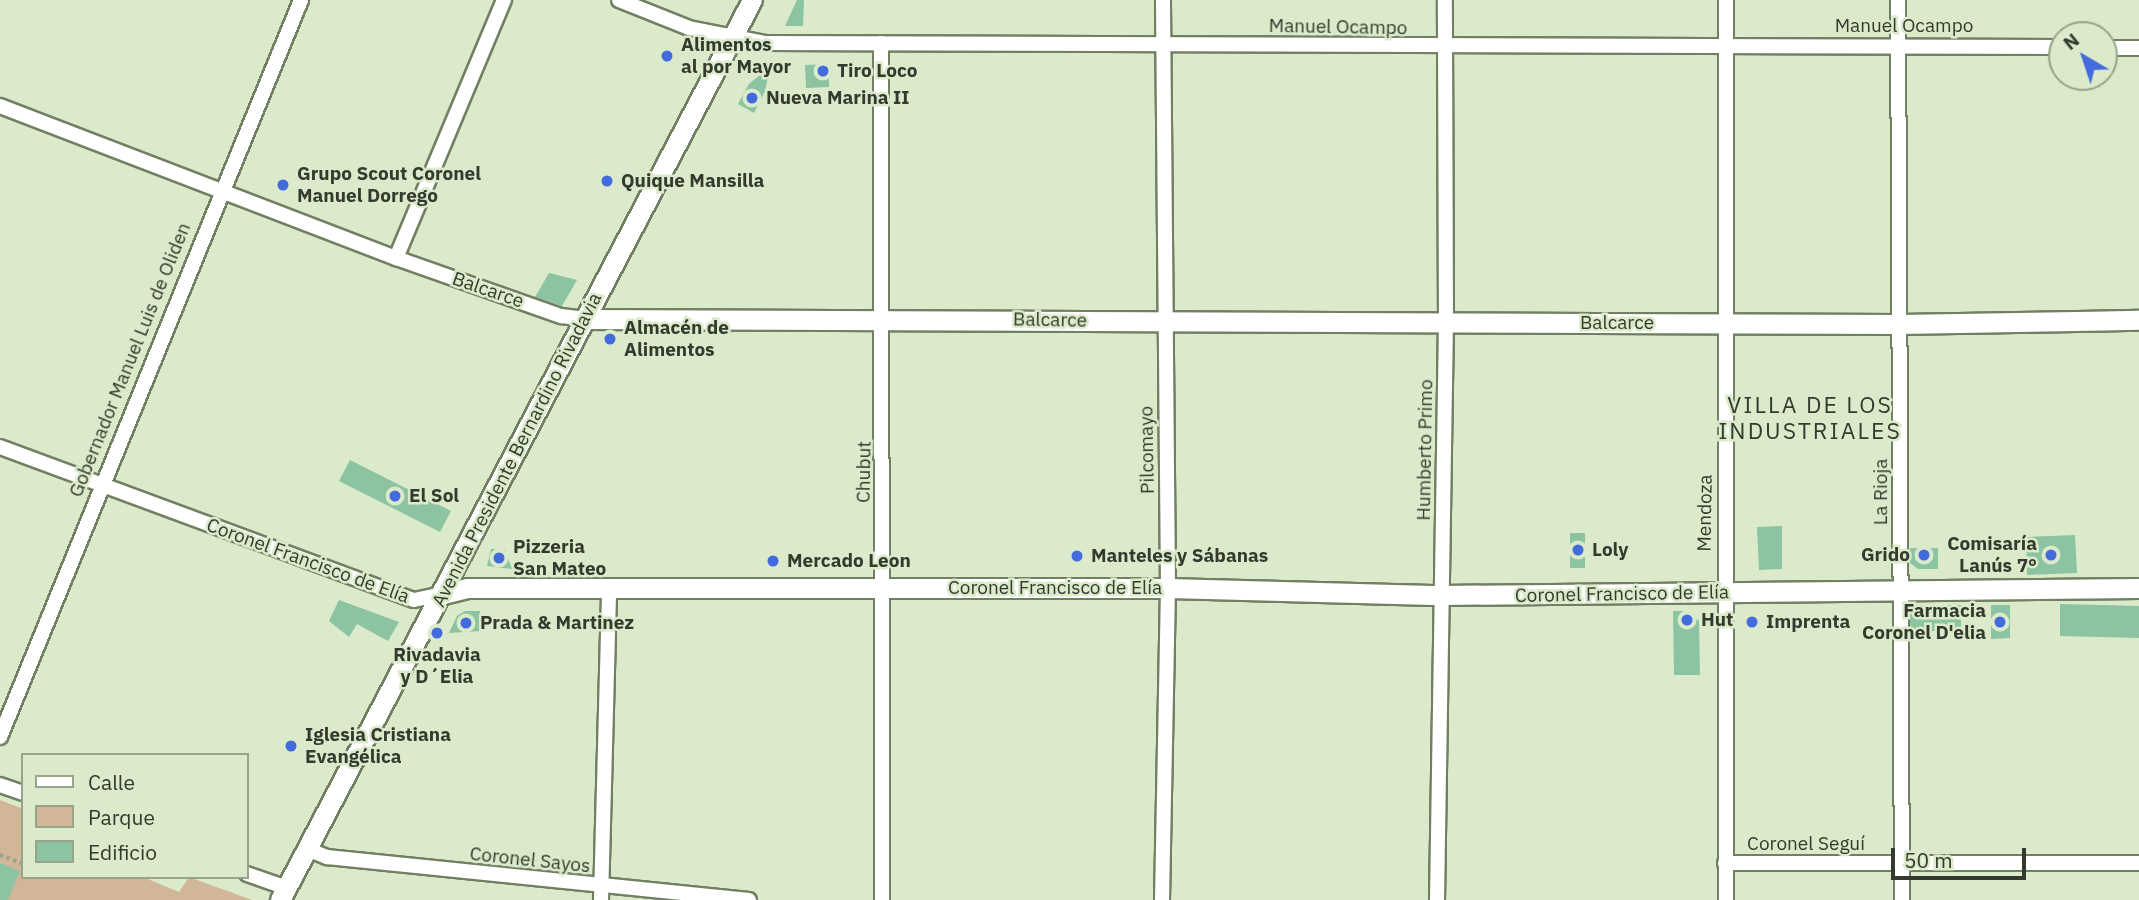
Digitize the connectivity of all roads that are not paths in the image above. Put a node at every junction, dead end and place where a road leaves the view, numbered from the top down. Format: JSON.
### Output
{"nodes":[{"id":1,"x":301,"y":0,"type":"edge"},
{"id":2,"x":504,"y":0,"type":"edge"},
{"id":3,"x":619,"y":0,"type":"edge"},
{"id":4,"x":752,"y":0,"type":"edge"},
{"id":5,"x":1163,"y":0,"type":"edge"},
{"id":6,"x":1445,"y":0,"type":"edge"},
{"id":7,"x":1726,"y":0,"type":"edge"},
{"id":8,"x":1898,"y":0,"type":"edge"},
{"id":9,"x":734,"y":39,"type":"junction"},
{"id":10,"x":881,"y":43,"type":"junction"},
{"id":11,"x":1162,"y":43,"type":"junction"},
{"id":12,"x":1898,"y":45,"type":"junction"},
{"id":13,"x":1727,"y":46,"type":"junction"},
{"id":14,"x":1446,"y":47,"type":"junction"},
{"id":15,"x":2048,"y":47,"type":"edge"},
{"id":16,"x":2118,"y":48,"type":"edge"},
{"id":17,"x":2139,"y":48,"type":"edge"},
{"id":18,"x":0,"y":106,"type":"edge"},
{"id":19,"x":219,"y":191,"type":"junction"},
{"id":20,"x":396,"y":258,"type":"junction"},
{"id":21,"x":885,"y":318,"type":"junction"},
{"id":22,"x":584,"y":319,"type":"junction"},
{"id":23,"x":2139,"y":320,"type":"edge"},
{"id":24,"x":1165,"y":321,"type":"junction"},
{"id":25,"x":1446,"y":323,"type":"junction"},
{"id":26,"x":1729,"y":323,"type":"junction"},
{"id":27,"x":1899,"y":324,"type":"junction"},
{"id":28,"x":0,"y":447,"type":"edge"},
{"id":29,"x":101,"y":486,"type":"junction"},
{"id":30,"x":1168,"y":588,"type":"junction"},
{"id":31,"x":2139,"y":588,"type":"edge"},
{"id":32,"x":1901,"y":589,"type":"junction"},
{"id":33,"x":882,"y":590,"type":"junction"},
{"id":34,"x":609,"y":592,"type":"junction"},
{"id":35,"x":1723,"y":593,"type":"junction"},
{"id":36,"x":443,"y":594,"type":"junction"},
{"id":37,"x":1442,"y":595,"type":"junction"},
{"id":38,"x":0,"y":737,"type":"edge"},
{"id":39,"x":0,"y":785,"type":"edge"},
{"id":40,"x":21,"y":792,"type":"edge"},
{"id":41,"x":307,"y":849,"type":"junction"},
{"id":42,"x":1725,"y":863,"type":"junction"},
{"id":43,"x":2139,"y":863,"type":"edge"},
{"id":44,"x":1902,"y":864,"type":"junction"},
{"id":45,"x":248,"y":875,"type":"edge"},
{"id":46,"x":284,"y":894,"type":"edge"},
{"id":47,"x":601,"y":894,"type":"edge"},
{"id":48,"x":749,"y":900,"type":"edge"},
{"id":49,"x":882,"y":900,"type":"edge"},
{"id":50,"x":1162,"y":900,"type":"edge"},
{"id":51,"x":1437,"y":900,"type":"edge"},
{"id":52,"x":1726,"y":900,"type":"edge"},
{"id":53,"x":1902,"y":900,"type":"edge"}],
"edges":[{"from":1,"to":19,"type":"street","name":"Gobernador Manuel Luis de Oliden"},
{"from":2,"to":20,"type":"street"},
{"from":3,"to":9,"type":"street","name":"Manuel Ocampo"},
{"from":4,"to":9,"type":"street","name":"Avenida Presidente Bernardino Rivadavia"},
{"from":5,"to":11,"type":"street","name":"Pilcomayo"},
{"from":6,"to":14,"type":"street","name":"Humberto Primo"},
{"from":7,"to":13,"type":"street","name":"Mendoza"},
{"from":8,"to":12,"type":"street","name":"La Rioja"},
{"from":9,"to":10,"type":"street","name":"Manuel Ocampo"},
{"from":9,"to":22,"type":"street","name":"Avenida Presidente Bernardino Rivadavia"},
{"from":10,"to":11,"type":"street","name":"Manuel Ocampo"},
{"from":10,"to":21,"type":"street","name":"Chubut"},
{"from":11,"to":14,"type":"street","name":"Manuel Ocampo"},
{"from":11,"to":24,"type":"street","name":"Pilcomayo"},
{"from":12,"to":13,"type":"street","name":"Manuel Ocampo"},
{"from":12,"to":15,"type":"street","name":"Manuel Ocampo"},
{"from":12,"to":27,"type":"street","name":"La Rioja"},
{"from":13,"to":14,"type":"street","name":"Manuel Ocampo"},
{"from":13,"to":26,"type":"street","name":"Mendoza"},
{"from":14,"to":25,"type":"street","name":"Humberto Primo"},
{"from":16,"to":17,"type":"street"},
{"from":18,"to":19,"type":"street","name":"Balcarce"},
{"from":19,"to":20,"type":"street","name":"Balcarce"},
{"from":19,"to":29,"type":"street","name":"Gobernador Manuel Luis de Oliden"},
{"from":20,"to":22,"type":"street","name":"Balcarce"},
{"from":21,"to":22,"type":"street","name":"Balcarce"},
{"from":21,"to":24,"type":"street","name":"Balcarce"},
{"from":21,"to":33,"type":"street","name":"Chubut"},
{"from":22,"to":36,"type":"street","name":"Avenida Presidente Bernardino Rivadavia"},
{"from":23,"to":27,"type":"street","name":"Balcarce"},
{"from":24,"to":25,"type":"street","name":"Balcarce"},
{"from":24,"to":30,"type":"street","name":"Pilcomayo"},
{"from":25,"to":26,"type":"street","name":"Balcarce"},
{"from":25,"to":37,"type":"street","name":"Humberto Primo"},
{"from":26,"to":27,"type":"street","name":"Balcarce"},
{"from":26,"to":35,"type":"street","name":"Mendoza"},
{"from":27,"to":32,"type":"street","name":"La Rioja"},
{"from":28,"to":29,"type":"street","name":"Coronel Francisco de Elía"},
{"from":29,"to":36,"type":"street","name":"Coronel Francisco de Elía"},
{"from":29,"to":38,"type":"street","name":"Gobernador Manuel Luis de Oliden"},
{"from":30,"to":33,"type":"street","name":"Coronel Francisco de Elía"},
{"from":30,"to":37,"type":"street","name":"Coronel Francisco de Elía"},
{"from":30,"to":50,"type":"street","name":"Pilcomayo"},
{"from":31,"to":32,"type":"street","name":"Coronel Francisco de Elía"},
{"from":32,"to":35,"type":"street","name":"Coronel Francisco de Elía"},
{"from":32,"to":44,"type":"street","name":"La Rioja"},
{"from":33,"to":34,"type":"street","name":"Coronel Francisco de Elía"},
{"from":33,"to":49,"type":"street","name":"Chubut"},
{"from":34,"to":36,"type":"street","name":"Coronel Francisco de Elía"},
{"from":34,"to":47,"type":"street"},
{"from":35,"to":37,"type":"street","name":"Coronel Francisco de Elía"},
{"from":35,"to":42,"type":"street","name":"Mendoza"},
{"from":36,"to":41,"type":"street","name":"Avenida Presidente Bernardino Rivadavia"},
{"from":37,"to":51,"type":"street","name":"Humberto Primo"},
{"from":39,"to":40,"type":"street"},
{"from":41,"to":46,"type":"street","name":"Avenida Presidente Bernardino Rivadavia"},
{"from":41,"to":47,"type":"street","name":"Coronel Sayos"},
{"from":42,"to":44,"type":"street","name":"Coronel Seguí"},
{"from":42,"to":52,"type":"street","name":"Mendoza"},
{"from":43,"to":44,"type":"street","name":"Coronel Seguí"},
{"from":44,"to":53,"type":"street","name":"La Rioja"},
{"from":45,"to":46,"type":"street"},
{"from":47,"to":48,"type":"street","name":"Coronel Sayos"}]}
